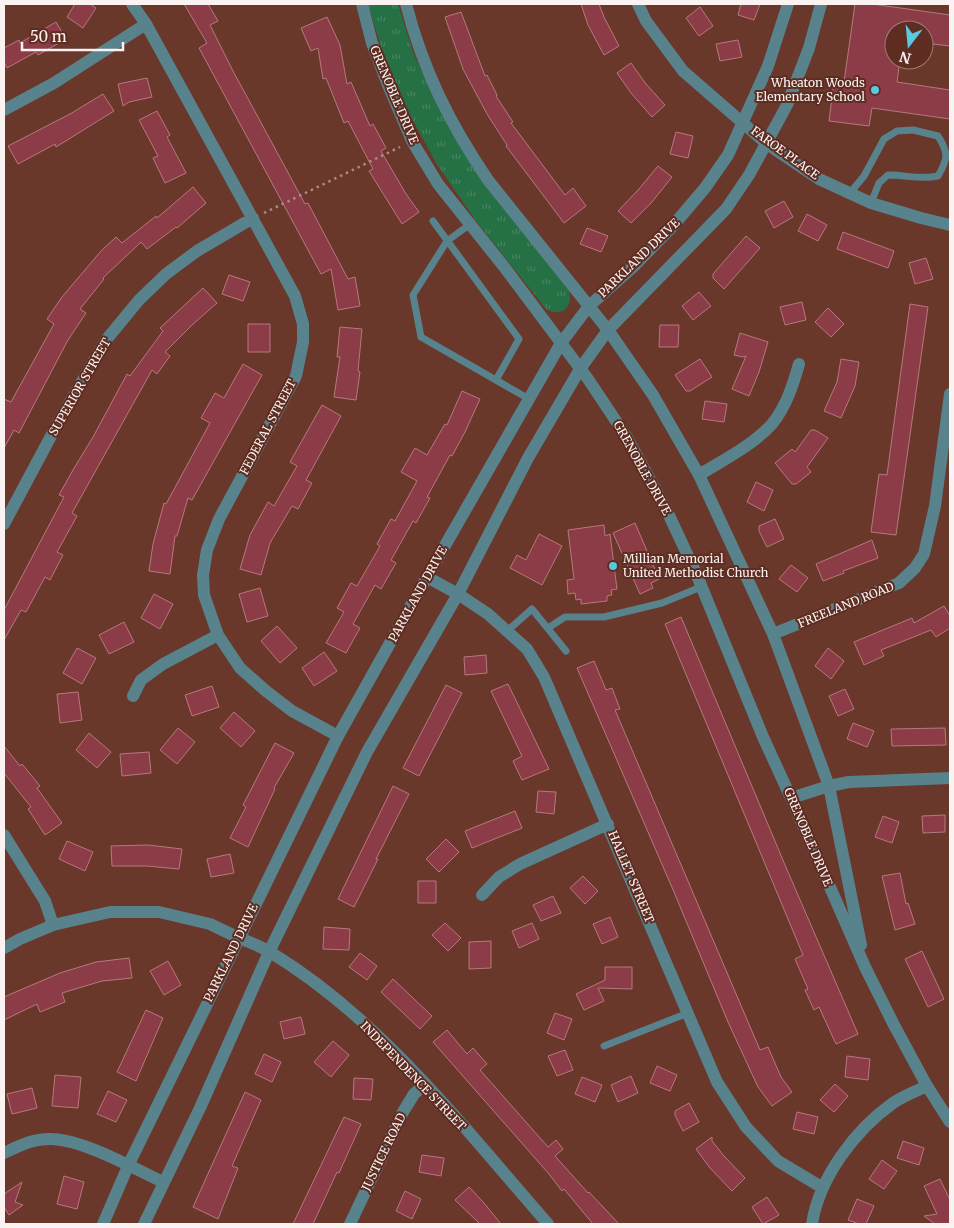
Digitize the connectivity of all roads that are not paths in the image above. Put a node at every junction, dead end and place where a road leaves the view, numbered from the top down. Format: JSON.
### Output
{"nodes":[{"id":1,"x":132,"y":4,"type":"edge"},
{"id":2,"x":362,"y":4,"type":"edge"},
{"id":3,"x":406,"y":4,"type":"edge"},
{"id":4,"x":638,"y":4,"type":"edge"},
{"id":5,"x":788,"y":4,"type":"edge"},
{"id":6,"x":821,"y":4,"type":"edge"},
{"id":7,"x":146,"y":24,"type":"junction"},
{"id":8,"x":4,"y":110,"type":"edge"},
{"id":9,"x":743,"y":123,"type":"junction"},
{"id":10,"x":767,"y":144,"type":"junction"},
{"id":11,"x":850,"y":193,"type":"junction"},
{"id":12,"x":871,"y":203,"type":"junction"},
{"id":13,"x":254,"y":218,"type":"junction"},
{"id":14,"x":433,"y":221,"type":"dead end"},
{"id":15,"x":950,"y":224,"type":"edge"},
{"id":16,"x":469,"y":225,"type":"junction"},
{"id":17,"x":447,"y":241,"type":"junction"},
{"id":18,"x":588,"y":306,"type":"junction"},
{"id":19,"x":608,"y":330,"type":"junction"},
{"id":20,"x":560,"y":343,"type":"junction"},
{"id":21,"x":799,"y":364,"type":"dead end"},
{"id":22,"x":580,"y":369,"type":"junction"},
{"id":23,"x":496,"y":380,"type":"junction"},
{"id":24,"x":950,"y":394,"type":"edge"},
{"id":25,"x":529,"y":399,"type":"junction"},
{"id":26,"x":699,"y":475,"type":"junction"},
{"id":27,"x":4,"y":524,"type":"edge"},
{"id":28,"x":427,"y":577,"type":"junction"},
{"id":29,"x":701,"y":587,"type":"junction"},
{"id":30,"x":458,"y":594,"type":"junction"},
{"id":31,"x":548,"y":628,"type":"junction"},
{"id":32,"x":508,"y":631,"type":"junction"},
{"id":33,"x":773,"y":634,"type":"junction"},
{"id":34,"x":218,"y":635,"type":"junction"},
{"id":35,"x":566,"y":650,"type":"dead end"},
{"id":36,"x":133,"y":696,"type":"dead end"},
{"id":37,"x":338,"y":736,"type":"junction"},
{"id":38,"x":950,"y":778,"type":"edge"},
{"id":39,"x":829,"y":786,"type":"junction"},
{"id":40,"x":791,"y":798,"type":"junction"},
{"id":41,"x":608,"y":824,"type":"junction"},
{"id":42,"x":4,"y":835,"type":"edge"},
{"id":43,"x":482,"y":895,"type":"dead end"},
{"id":44,"x":53,"y":926,"type":"junction"},
{"id":45,"x":239,"y":938,"type":"junction"},
{"id":46,"x":4,"y":948,"type":"edge"},
{"id":47,"x":269,"y":952,"type":"junction"},
{"id":48,"x":865,"y":967,"type":"junction"},
{"id":49,"x":688,"y":1014,"type":"junction"},
{"id":50,"x":604,"y":1046,"type":"dead end"},
{"id":51,"x":425,"y":1084,"type":"junction"},
{"id":52,"x":927,"y":1086,"type":"junction"},
{"id":53,"x":950,"y":1122,"type":"edge"},
{"id":54,"x":4,"y":1153,"type":"edge"},
{"id":55,"x":128,"y":1166,"type":"junction"},
{"id":56,"x":163,"y":1182,"type":"junction"},
{"id":57,"x":823,"y":1188,"type":"junction"},
{"id":58,"x":103,"y":1224,"type":"edge"},
{"id":59,"x":144,"y":1224,"type":"edge"},
{"id":60,"x":350,"y":1224,"type":"edge"},
{"id":61,"x":548,"y":1224,"type":"edge"},
{"id":62,"x":812,"y":1224,"type":"edge"}],
"edges":[{"from":1,"to":7,"type":"street","name":"FEDERAL STREET"},
{"from":2,"to":16,"type":"street","name":"GRENOBLE DRIVE"},
{"from":3,"to":18,"type":"street","name":"GRENOBLE DRIVE"},
{"from":4,"to":9,"type":"street","name":"FAROE PLACE"},
{"from":5,"to":9,"type":"street","name":"PARKLAND DRIVE"},
{"from":6,"to":10,"type":"street"},
{"from":7,"to":8,"type":"street"},
{"from":7,"to":13,"type":"street","name":"FEDERAL STREET"},
{"from":9,"to":10,"type":"street","name":"FAROE PLACE"},
{"from":9,"to":18,"type":"street","name":"PARKLAND DRIVE"},
{"from":10,"to":11,"type":"street","name":"FAROE PLACE"},
{"from":10,"to":19,"type":"street"},
{"from":11,"to":12,"type":"street","name":"FAROE PLACE"},
{"from":11,"to":12,"type":"lane"},
{"from":12,"to":15,"type":"street","name":"FAROE PLACE"},
{"from":13,"to":27,"type":"street","name":"SUPERIOR STREET"},
{"from":13,"to":34,"type":"street","name":"FEDERAL STREET"},
{"from":14,"to":17,"type":"lane"},
{"from":16,"to":17,"type":"lane"},
{"from":16,"to":20,"type":"street","name":"GRENOBLE DRIVE"},
{"from":17,"to":23,"type":"lane"},
{"from":17,"to":23,"type":"lane"},
{"from":18,"to":19,"type":"street","name":"GRENOBLE DRIVE"},
{"from":18,"to":20,"type":"street","name":"PARKLAND DRIVE"},
{"from":19,"to":22,"type":"street"},
{"from":19,"to":26,"type":"street","name":"GRENOBLE DRIVE"},
{"from":20,"to":22,"type":"street","name":"GRENOBLE DRIVE"},
{"from":20,"to":25,"type":"street","name":"PARKLAND DRIVE"},
{"from":21,"to":26,"type":"street"},
{"from":22,"to":29,"type":"street","name":"GRENOBLE DRIVE"},
{"from":22,"to":30,"type":"street"},
{"from":23,"to":25,"type":"lane"},
{"from":24,"to":33,"type":"street","name":"FREELAND ROAD"},
{"from":25,"to":28,"type":"street","name":"PARKLAND DRIVE"},
{"from":26,"to":33,"type":"street","name":"GRENOBLE DRIVE"},
{"from":28,"to":30,"type":"street","name":"HALLET STREET"},
{"from":28,"to":37,"type":"street","name":"PARKLAND DRIVE"},
{"from":29,"to":31,"type":"lane"},
{"from":29,"to":40,"type":"street","name":"GRENOBLE DRIVE"},
{"from":30,"to":32,"type":"street","name":"HALLET STREET"},
{"from":30,"to":47,"type":"street"},
{"from":31,"to":32,"type":"lane"},
{"from":31,"to":35,"type":"lane"},
{"from":32,"to":41,"type":"street","name":"HALLET STREET"},
{"from":33,"to":39,"type":"street","name":"GRENOBLE DRIVE"},
{"from":34,"to":36,"type":"street"},
{"from":34,"to":37,"type":"street","name":"FEDERAL STREET"},
{"from":37,"to":45,"type":"street","name":"PARKLAND DRIVE"},
{"from":38,"to":39,"type":"street"},
{"from":39,"to":40,"type":"street"},
{"from":39,"to":48,"type":"street","name":"GRENOBLE DRIVE"},
{"from":40,"to":48,"type":"street","name":"GRENOBLE DRIVE"},
{"from":41,"to":43,"type":"street"},
{"from":41,"to":49,"type":"street","name":"HALLET STREET"},
{"from":42,"to":44,"type":"street"},
{"from":44,"to":45,"type":"street","name":"INDEPENDENCE STREET"},
{"from":44,"to":46,"type":"street","name":"INDEPENDENCE STREET"},
{"from":45,"to":47,"type":"street","name":"INDEPENDENCE STREET"},
{"from":45,"to":55,"type":"street","name":"PARKLAND DRIVE"},
{"from":47,"to":51,"type":"street","name":"INDEPENDENCE STREET"},
{"from":47,"to":56,"type":"street"},
{"from":48,"to":52,"type":"street","name":"GRENOBLE DRIVE"},
{"from":49,"to":50,"type":"lane"},
{"from":49,"to":57,"type":"street","name":"HALLET STREET"},
{"from":51,"to":60,"type":"street","name":"JUSTICE ROAD"},
{"from":51,"to":61,"type":"street","name":"INDEPENDENCE STREET"},
{"from":52,"to":53,"type":"street","name":"GRENOBLE DRIVE"},
{"from":52,"to":57,"type":"street"},
{"from":54,"to":55,"type":"street"},
{"from":55,"to":56,"type":"street"},
{"from":55,"to":58,"type":"street","name":"PARKLAND DRIVE"},
{"from":56,"to":59,"type":"street"},
{"from":57,"to":62,"type":"street"}]}
